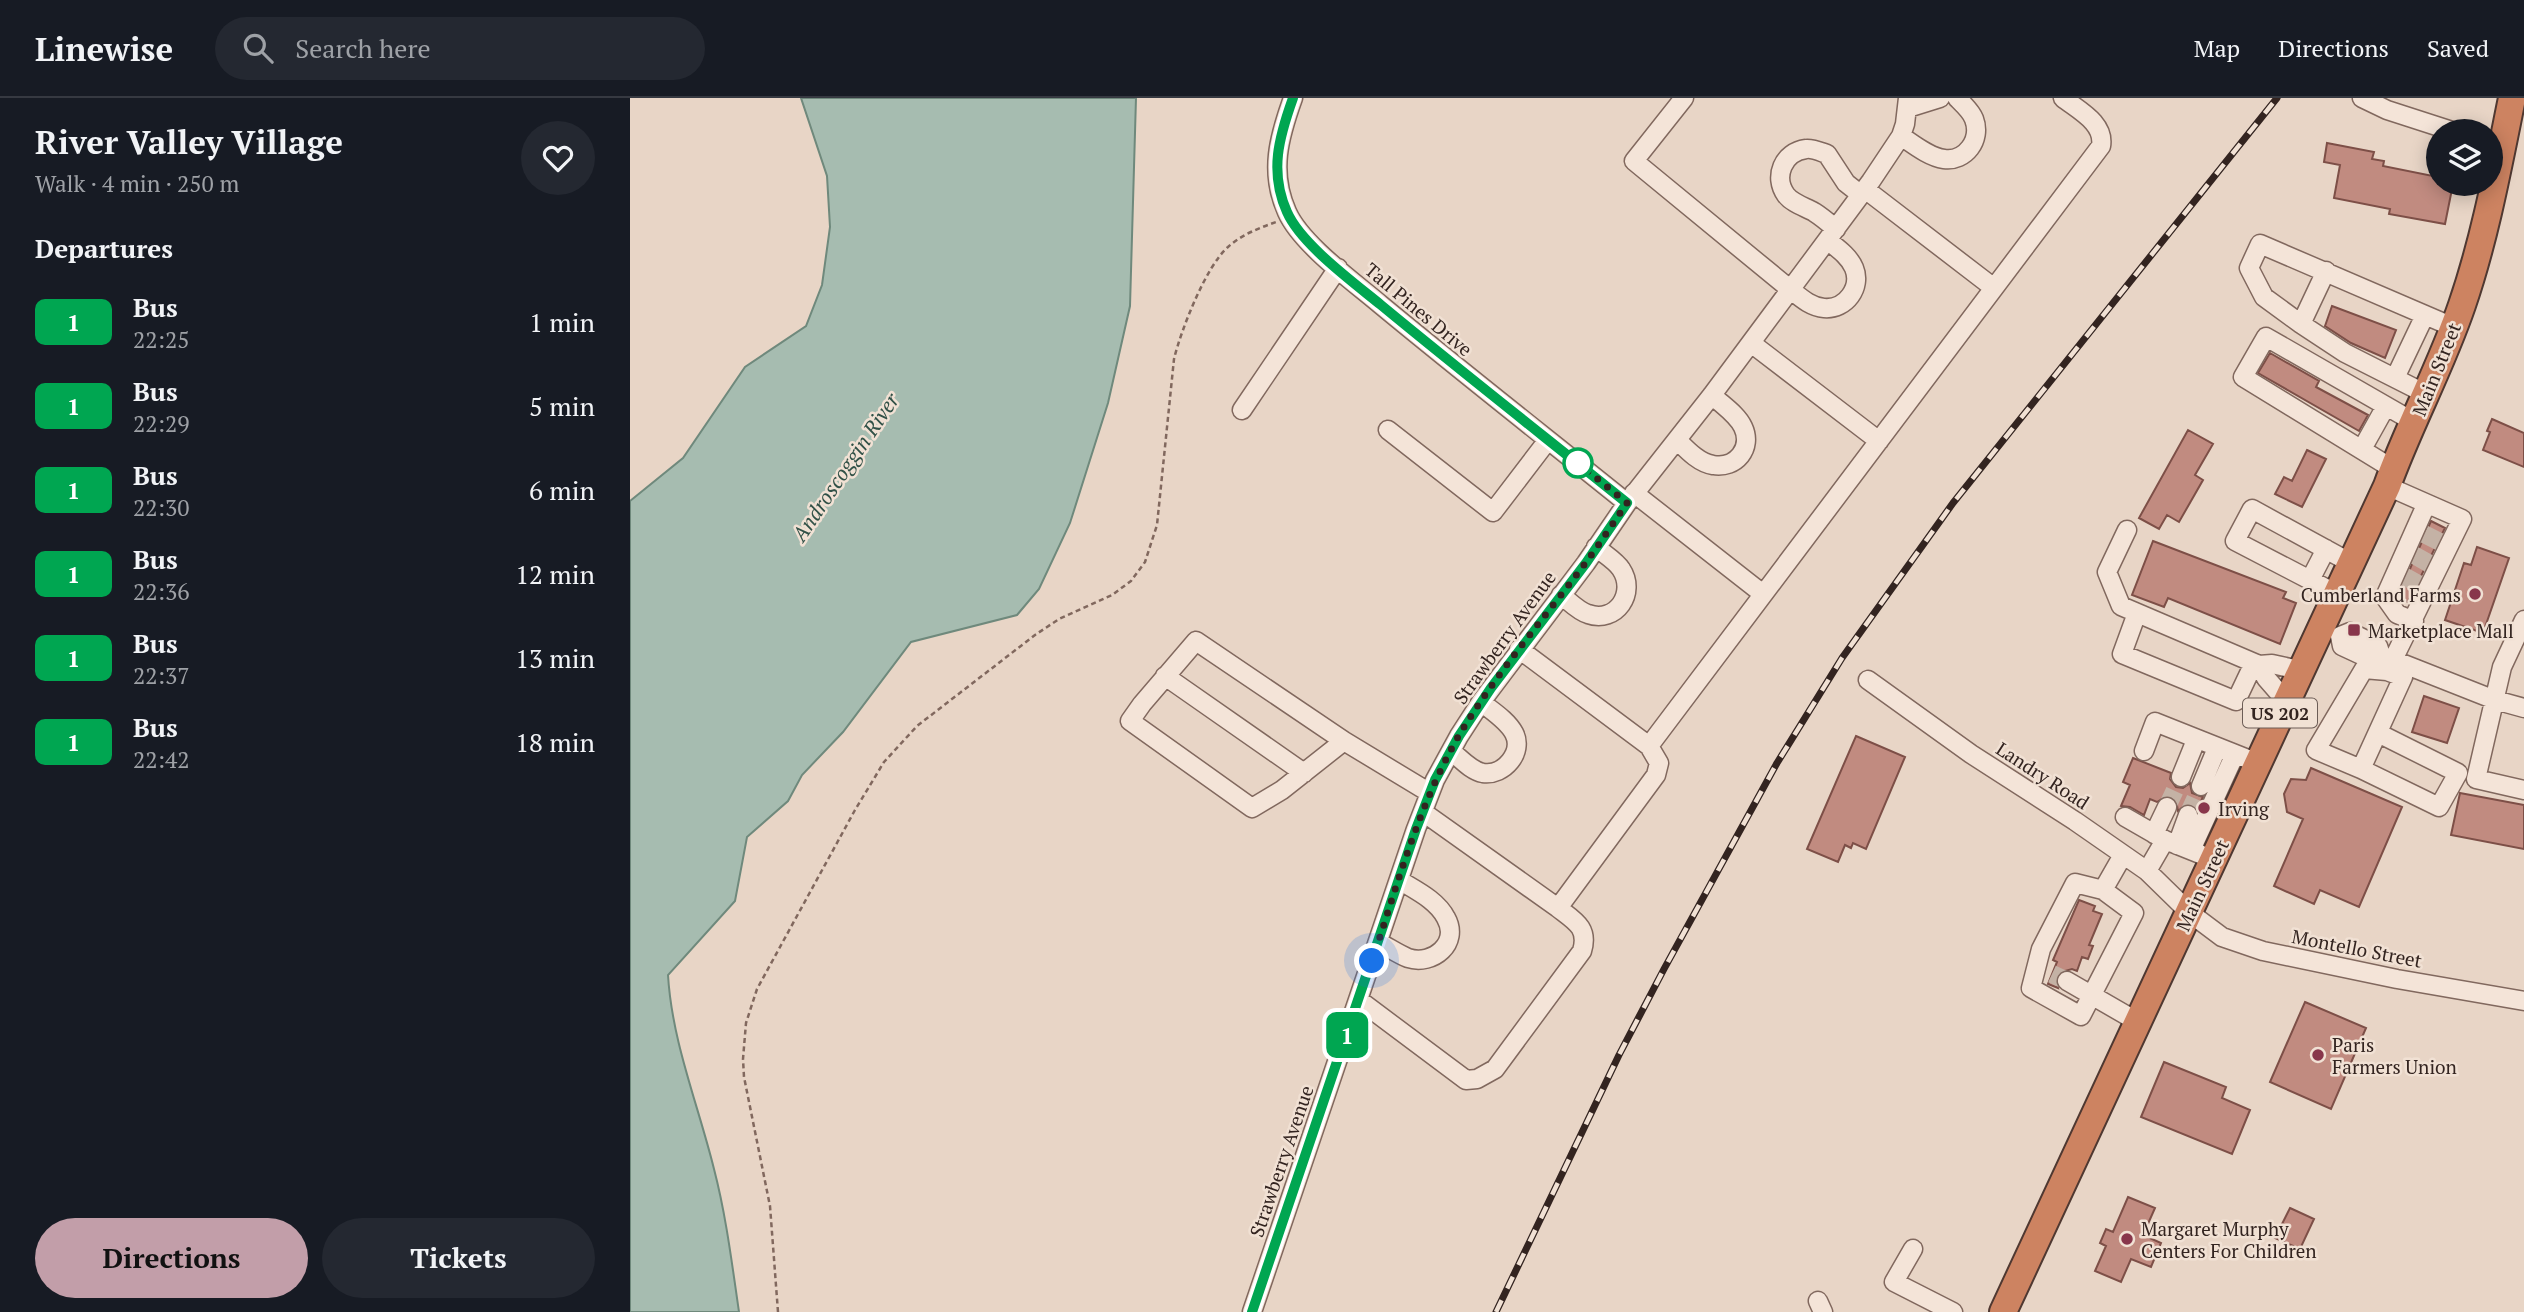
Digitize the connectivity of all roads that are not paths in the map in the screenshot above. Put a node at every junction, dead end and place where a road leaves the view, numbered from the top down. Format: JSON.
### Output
{"nodes":[{"id":1,"x":1684,"y":98,"type":"edge"},
{"id":2,"x":1940,"y":98,"type":"edge"},
{"id":3,"x":1957,"y":98,"type":"edge"},
{"id":4,"x":2063,"y":98,"type":"edge"},
{"id":5,"x":2362,"y":98,"type":"edge"},
{"id":6,"x":1290,"y":99,"type":"edge"},
{"id":7,"x":2516,"y":100,"type":"edge"},
{"id":8,"x":1908,"y":103,"type":"edge"},
{"id":9,"x":2426,"y":123,"type":"edge"},
{"id":10,"x":2503,"y":129,"type":"edge"},
{"id":11,"x":1900,"y":136,"type":"junction"},
{"id":12,"x":1863,"y":192,"type":"junction"},
{"id":13,"x":2489,"y":196,"type":"edge"},
{"id":14,"x":1832,"y":234,"type":"junction"},
{"id":15,"x":1338,"y":268,"type":"junction"},
{"id":16,"x":2326,"y":271,"type":"junction"},
{"id":17,"x":1994,"y":288,"type":"junction"},
{"id":18,"x":1791,"y":290,"type":"junction"},
{"id":19,"x":2425,"y":315,"type":"junction"},
{"id":20,"x":2301,"y":324,"type":"junction"},
{"id":21,"x":2454,"y":327,"type":"junction"},
{"id":22,"x":1751,"y":344,"type":"junction"},
{"id":23,"x":2395,"y":378,"type":"junction"},
{"id":24,"x":2426,"y":394,"type":"junction"},
{"id":25,"x":1712,"y":395,"type":"junction"},
{"id":26,"x":2386,"y":406,"type":"junction"},
{"id":27,"x":1242,"y":410,"type":"dead end"},
{"id":28,"x":2414,"y":422,"type":"junction"},
{"id":29,"x":1388,"y":430,"type":"dead end"},
{"id":30,"x":1548,"y":440,"type":"junction"},
{"id":31,"x":1677,"y":440,"type":"junction"},
{"id":32,"x":1879,"y":441,"type":"junction"},
{"id":33,"x":2362,"y":449,"type":"junction"},
{"id":34,"x":2390,"y":477,"type":"junction"},
{"id":35,"x":1630,"y":498,"type":"junction"},
{"id":36,"x":2426,"y":505,"type":"junction"},
{"id":37,"x":2127,"y":530,"type":"dead end"},
{"id":38,"x":2432,"y":538,"type":"junction"},
{"id":39,"x":1596,"y":547,"type":"junction"},
{"id":40,"x":2326,"y":549,"type":"junction"},
{"id":41,"x":2422,"y":560,"type":"junction"},
{"id":42,"x":2351,"y":563,"type":"junction"},
{"id":43,"x":2303,"y":576,"type":"junction"},
{"id":44,"x":2413,"y":580,"type":"junction"},
{"id":45,"x":1763,"y":594,"type":"junction"},
{"id":46,"x":2337,"y":594,"type":"junction"},
{"id":47,"x":1561,"y":595,"type":"junction"},
{"id":48,"x":2137,"y":613,"type":"junction"},
{"id":49,"x":2524,"y":620,"type":"edge"},
{"id":50,"x":2414,"y":621,"type":"junction"},
{"id":51,"x":2330,"y":632,"type":"junction"},
{"id":52,"x":1520,"y":649,"type":"junction"},
{"id":53,"x":2387,"y":662,"type":"junction"},
{"id":54,"x":2257,"y":664,"type":"junction"},
{"id":55,"x":2300,"y":670,"type":"junction"},
{"id":56,"x":1165,"y":676,"type":"junction"},
{"id":57,"x":1868,"y":680,"type":"dead end"},
{"id":58,"x":2495,"y":700,"type":"junction"},
{"id":59,"x":2286,"y":701,"type":"junction"},
{"id":60,"x":1481,"y":702,"type":"junction"},
{"id":61,"x":2523,"y":705,"type":"edge"},
{"id":62,"x":2378,"y":733,"type":"junction"},
{"id":63,"x":2196,"y":740,"type":"junction"},
{"id":64,"x":1344,"y":741,"type":"junction"},
{"id":65,"x":1649,"y":746,"type":"junction"},
{"id":66,"x":2217,"y":748,"type":"junction"},
{"id":67,"x":1451,"y":751,"type":"junction"},
{"id":68,"x":2144,"y":751,"type":"dead end"},
{"id":69,"x":2246,"y":759,"type":"junction"},
{"id":70,"x":2361,"y":769,"type":"junction"},
{"id":71,"x":2458,"y":772,"type":"junction"},
{"id":72,"x":1304,"y":773,"type":"junction"},
{"id":73,"x":2181,"y":777,"type":"tunnel mouth"},
{"id":74,"x":2476,"y":779,"type":"junction"},
{"id":75,"x":2201,"y":786,"type":"tunnel mouth"},
{"id":76,"x":2524,"y":790,"type":"edge"},
{"id":77,"x":1430,"y":793,"type":"junction"},
{"id":78,"x":2168,"y":807,"type":"tunnel mouth"},
{"id":79,"x":1423,"y":812,"type":"junction"},
{"id":80,"x":2188,"y":816,"type":"tunnel mouth"},
{"id":81,"x":2124,"y":817,"type":"dead end"},
{"id":82,"x":2180,"y":846,"type":"junction"},
{"id":83,"x":2123,"y":855,"type":"junction"},
{"id":84,"x":2147,"y":871,"type":"junction"},
{"id":85,"x":1399,"y":880,"type":"junction"},
{"id":86,"x":2103,"y":890,"type":"junction"},
{"id":87,"x":1558,"y":908,"type":"junction"},
{"id":88,"x":2190,"y":913,"type":"junction"},
{"id":89,"x":1378,"y":942,"type":"junction"},
{"id":90,"x":2052,"y":974,"type":"junction"},
{"id":91,"x":2091,"y":995,"type":"junction"},
{"id":92,"x":1359,"y":1000,"type":"junction"},
{"id":93,"x":2524,"y":1002,"type":"edge"},
{"id":94,"x":2138,"y":1022,"type":"junction"},
{"id":95,"x":1913,"y":1250,"type":"dead end"},
{"id":96,"x":1252,"y":1312,"type":"edge"},
{"id":97,"x":1953,"y":1312,"type":"edge"},
{"id":98,"x":2003,"y":1312,"type":"edge"}],
"edges":[{"from":1,"to":18,"type":"street"},
{"from":2,"to":8,"type":"street"},
{"from":3,"to":11,"type":"street"},
{"from":4,"to":17,"type":"street"},
{"from":5,"to":9,"type":"street"},
{"from":6,"to":15,"type":"street","name":"Tall Pines Drive"},
{"from":7,"to":10,"type":"highway","name":"Main Street","number":"US 202"},
{"from":8,"to":11,"type":"street","name":"Strawberry Avenue"},
{"from":11,"to":12,"type":"street","name":"Strawberry Avenue"},
{"from":12,"to":14,"type":"street","name":"Strawberry Avenue"},
{"from":12,"to":14,"type":"street"},
{"from":12,"to":17,"type":"street"},
{"from":13,"to":21,"type":"highway","name":"Main Street","number":"US 202"},
{"from":14,"to":18,"type":"street","name":"Strawberry Avenue"},
{"from":14,"to":18,"type":"street"},
{"from":15,"to":27,"type":"street"},
{"from":15,"to":30,"type":"street","name":"Tall Pines Drive"},
{"from":16,"to":19,"type":"street"},
{"from":16,"to":20,"type":"street"},
{"from":16,"to":20,"type":"street"},
{"from":17,"to":32,"type":"street"},
{"from":18,"to":22,"type":"street","name":"Strawberry Avenue"},
{"from":19,"to":21,"type":"street"},
{"from":19,"to":23,"type":"street"},
{"from":20,"to":23,"type":"street"},
{"from":21,"to":24,"type":"highway","name":"Main Street","number":"US 202"},
{"from":22,"to":25,"type":"street","name":"Strawberry Avenue"},
{"from":22,"to":32,"type":"street"},
{"from":23,"to":24,"type":"street"},
{"from":24,"to":28,"type":"highway","name":"Main Street","number":"US 202"},
{"from":25,"to":31,"type":"street","name":"Strawberry Avenue"},
{"from":25,"to":31,"type":"street"},
{"from":26,"to":28,"type":"street"},
{"from":26,"to":33,"type":"street"},
{"from":26,"to":33,"type":"street"},
{"from":28,"to":34,"type":"highway","name":"Main Street","number":"US 202"},
{"from":29,"to":30,"type":"street"},
{"from":30,"to":35,"type":"street","name":"Tall Pines Drive"},
{"from":31,"to":35,"type":"street","name":"Strawberry Avenue"},
{"from":32,"to":45,"type":"street"},
{"from":33,"to":34,"type":"street"},
{"from":34,"to":36,"type":"street"},
{"from":34,"to":42,"type":"highway","name":"Main Street","number":"US 202"},
{"from":35,"to":39,"type":"street","name":"Strawberry Avenue"},
{"from":35,"to":45,"type":"street","name":"Tall Pines Drive"},
{"from":36,"to":38,"type":"street"},
{"from":36,"to":38,"type":"street"},
{"from":37,"to":48,"type":"street"},
{"from":38,"to":41,"type":"street"},
{"from":38,"to":41,"type":"street"},
{"from":39,"to":47,"type":"street","name":"Strawberry Avenue"},
{"from":39,"to":47,"type":"street"},
{"from":40,"to":42,"type":"street"},
{"from":40,"to":43,"type":"street"},
{"from":40,"to":43,"type":"street"},
{"from":41,"to":44,"type":"street"},
{"from":41,"to":44,"type":"street"},
{"from":42,"to":46,"type":"highway","name":"Main Street","number":"US 202"},
{"from":43,"to":46,"type":"street"},
{"from":44,"to":50,"type":"street"},
{"from":44,"to":50,"type":"street"},
{"from":45,"to":65,"type":"street"},
{"from":46,"to":51,"type":"highway","name":"Main Street","number":"US 202"},
{"from":47,"to":52,"type":"street","name":"Strawberry Avenue"},
{"from":48,"to":54,"type":"street"},
{"from":48,"to":54,"type":"street"},
{"from":49,"to":58,"type":"street"},
{"from":50,"to":53,"type":"street"},
{"from":51,"to":53,"type":"street"},
{"from":51,"to":55,"type":"highway","name":"Main Street","number":"US 202"},
{"from":52,"to":60,"type":"street","name":"Strawberry Avenue"},
{"from":52,"to":65,"type":"street"},
{"from":53,"to":58,"type":"street"},
{"from":53,"to":62,"type":"street"},
{"from":53,"to":70,"type":"street"},
{"from":54,"to":55,"type":"street"},
{"from":54,"to":59,"type":"street"},
{"from":55,"to":59,"type":"highway","name":"Main Street","number":"US 202"},
{"from":56,"to":64,"type":"street"},
{"from":56,"to":72,"type":"street"},
{"from":56,"to":72,"type":"street"},
{"from":57,"to":83,"type":"street","name":"Landry Road"},
{"from":58,"to":61,"type":"street"},
{"from":58,"to":74,"type":"street"},
{"from":59,"to":69,"type":"highway","name":"Main Street","number":"US 202"},
{"from":60,"to":67,"type":"street","name":"Strawberry Avenue"},
{"from":60,"to":67,"type":"street"},
{"from":62,"to":70,"type":"street"},
{"from":62,"to":71,"type":"street"},
{"from":63,"to":66,"type":"street"},
{"from":63,"to":68,"type":"street"},
{"from":63,"to":73,"type":"street"},
{"from":64,"to":72,"type":"street"},
{"from":64,"to":77,"type":"street"},
{"from":65,"to":87,"type":"street"},
{"from":66,"to":69,"type":"street"},
{"from":66,"to":75,"type":"street"},
{"from":67,"to":77,"type":"street","name":"Strawberry Avenue"},
{"from":69,"to":82,"type":"highway","name":"Main Street","number":"US 202"},
{"from":70,"to":71,"type":"street"},
{"from":71,"to":74,"type":"street"},
{"from":74,"to":76,"type":"street"},
{"from":77,"to":79,"type":"street","name":"Strawberry Avenue"},
{"from":78,"to":82,"type":"street"},
{"from":79,"to":85,"type":"street","name":"Strawberry Avenue"},
{"from":79,"to":87,"type":"street"},
{"from":80,"to":82,"type":"street"},
{"from":81,"to":82,"type":"street"},
{"from":82,"to":84,"type":"street"},
{"from":82,"to":88,"type":"highway","name":"Main Street","number":"US 202"},
{"from":83,"to":84,"type":"street","name":"Landry Road"},
{"from":83,"to":86,"type":"street"},
{"from":84,"to":88,"type":"street","name":"Landry Road"},
{"from":85,"to":89,"type":"street","name":"Strawberry Avenue"},
{"from":85,"to":89,"type":"street"},
{"from":86,"to":90,"type":"street"},
{"from":86,"to":91,"type":"street"},
{"from":87,"to":92,"type":"street"},
{"from":88,"to":93,"type":"street","name":"Montello Street"},
{"from":88,"to":94,"type":"highway","name":"Main Street","number":"US 202"},
{"from":89,"to":92,"type":"street","name":"Strawberry Avenue"},
{"from":90,"to":91,"type":"street"},
{"from":90,"to":91,"type":"street"},
{"from":91,"to":94,"type":"street"},
{"from":92,"to":96,"type":"street","name":"Strawberry Avenue"},
{"from":94,"to":98,"type":"highway","name":"Main Street","number":"US 202"},
{"from":95,"to":97,"type":"street"}]}
